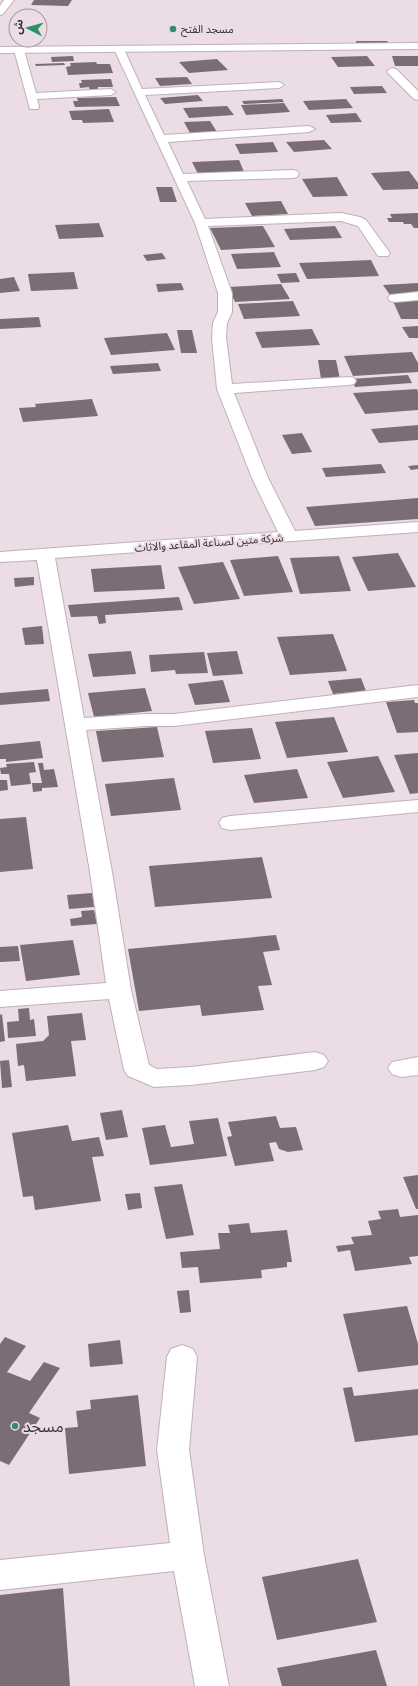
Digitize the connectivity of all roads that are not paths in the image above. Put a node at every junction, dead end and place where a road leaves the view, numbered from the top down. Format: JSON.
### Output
{"nodes":[{"id":1,"x":9,"y":0,"type":"edge"},
{"id":2,"x":0,"y":12,"type":"edge"},
{"id":3,"x":418,"y":46,"type":"edge"},
{"id":4,"x":119,"y":49,"type":"junction"},
{"id":5,"x":0,"y":50,"type":"edge"},
{"id":6,"x":19,"y":50,"type":"junction"},
{"id":7,"x":392,"y":71,"type":"dead end"},
{"id":8,"x":279,"y":85,"type":"dead end"},
{"id":9,"x":111,"y":92,"type":"dead end"},
{"id":10,"x":138,"y":92,"type":"junction"},
{"id":11,"x":31,"y":96,"type":"junction"},
{"id":12,"x":418,"y":98,"type":"edge"},
{"id":13,"x":34,"y":107,"type":"dead end"},
{"id":14,"x":309,"y":129,"type":"dead end"},
{"id":15,"x":160,"y":139,"type":"junction"},
{"id":16,"x":293,"y":174,"type":"dead end"},
{"id":17,"x":180,"y":178,"type":"junction"},
{"id":18,"x":201,"y":223,"type":"junction"},
{"id":19,"x":383,"y":253,"type":"dead end"},
{"id":20,"x":418,"y":296,"type":"edge"},
{"id":21,"x":395,"y":298,"type":"dead end"},
{"id":22,"x":349,"y":382,"type":"dead end"},
{"id":23,"x":225,"y":389,"type":"junction"},
{"id":24,"x":418,"y":527,"type":"edge"},
{"id":25,"x":289,"y":537,"type":"junction"},
{"id":26,"x":45,"y":554,"type":"junction"},
{"id":27,"x":0,"y":557,"type":"edge"},
{"id":28,"x":418,"y":691,"type":"edge"},
{"id":29,"x":74,"y":725,"type":"junction"},
{"id":30,"x":418,"y":806,"type":"edge"},
{"id":31,"x":230,"y":823,"type":"dead end"},
{"id":32,"x":119,"y":990,"type":"junction"},
{"id":33,"x":0,"y":999,"type":"edge"},
{"id":34,"x":315,"y":1061,"type":"dead end"},
{"id":35,"x":182,"y":1357,"type":"dead end"},
{"id":36,"x":188,"y":1555,"type":"junction"},
{"id":37,"x":0,"y":1575,"type":"edge"},
{"id":38,"x":212,"y":1686,"type":"edge"}],
"edges":[{"from":1,"to":2,"type":"street"},
{"from":3,"to":4,"type":"street"},
{"from":4,"to":6,"type":"street"},
{"from":4,"to":10,"type":"street"},
{"from":5,"to":6,"type":"street"},
{"from":6,"to":11,"type":"street"},
{"from":7,"to":12,"type":"street"},
{"from":8,"to":10,"type":"street"},
{"from":9,"to":11,"type":"street"},
{"from":10,"to":15,"type":"street"},
{"from":11,"to":13,"type":"street"},
{"from":14,"to":15,"type":"street"},
{"from":15,"to":17,"type":"street"},
{"from":16,"to":17,"type":"street"},
{"from":17,"to":18,"type":"street"},
{"from":18,"to":19,"type":"street"},
{"from":18,"to":23,"type":"street"},
{"from":20,"to":21,"type":"street"},
{"from":22,"to":23,"type":"street"},
{"from":23,"to":25,"type":"street"},
{"from":24,"to":25,"type":"street","name":"شركة متين لصناعة المقاعد والاثاث"},
{"from":25,"to":26,"type":"street","name":"شركة متين لصناعة المقاعد والاثاث"},
{"from":26,"to":27,"type":"street","name":"شركة متين لصناعة المقاعد والاثاث"},
{"from":26,"to":29,"type":"street"},
{"from":28,"to":29,"type":"street"},
{"from":29,"to":32,"type":"street"},
{"from":30,"to":31,"type":"street"},
{"from":32,"to":33,"type":"street"},
{"from":32,"to":34,"type":"street"},
{"from":35,"to":36,"type":"street"},
{"from":36,"to":37,"type":"street"},
{"from":36,"to":38,"type":"street"}]}
